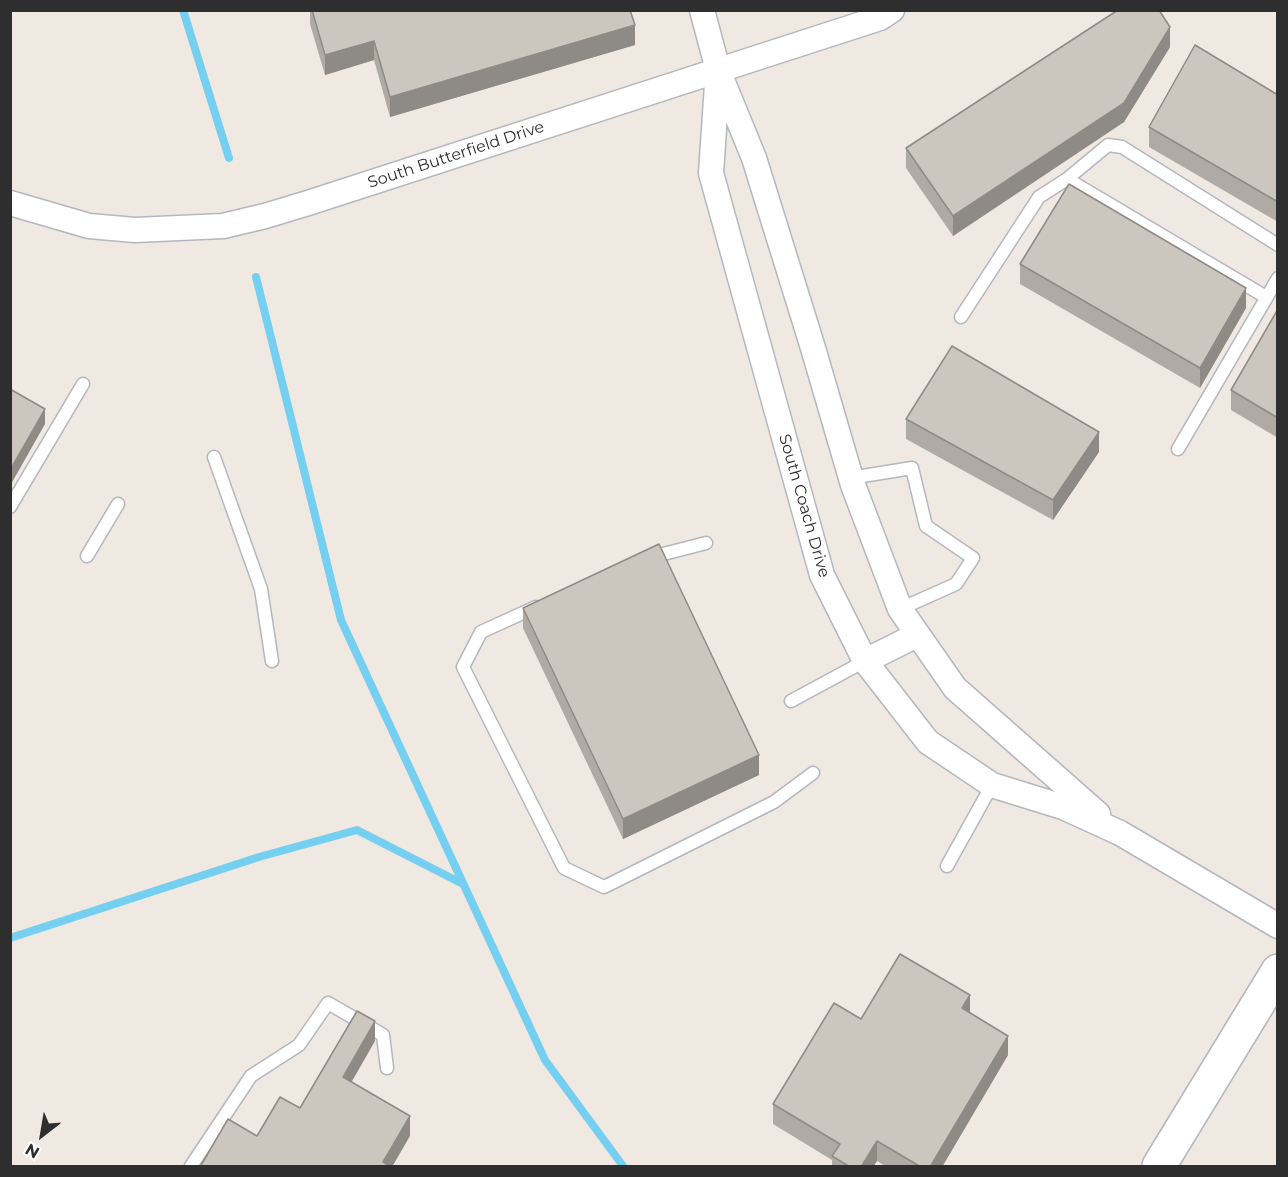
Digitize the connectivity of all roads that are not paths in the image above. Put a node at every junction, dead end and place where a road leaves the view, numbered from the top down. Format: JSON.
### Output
{"nodes":[{"id":1,"x":702,"y":10,"type":"edge"},
{"id":2,"x":892,"y":10,"type":"edge"},
{"id":3,"x":718,"y":70,"type":"junction"},
{"id":4,"x":1067,"y":179,"type":"junction"},
{"id":5,"x":10,"y":203,"type":"edge"},
{"id":6,"x":1278,"y":245,"type":"edge"},
{"id":7,"x":1278,"y":278,"type":"edge"},
{"id":8,"x":1266,"y":297,"type":"junction"},
{"id":9,"x":961,"y":317,"type":"dead end"},
{"id":10,"x":84,"y":384,"type":"dead end"},
{"id":11,"x":1178,"y":449,"type":"dead end"},
{"id":12,"x":214,"y":457,"type":"dead end"},
{"id":13,"x":850,"y":478,"type":"junction"},
{"id":14,"x":118,"y":504,"type":"dead end"},
{"id":15,"x":10,"y":507,"type":"edge"},
{"id":16,"x":706,"y":543,"type":"dead end"},
{"id":17,"x":87,"y":556,"type":"dead end"},
{"id":18,"x":633,"y":563,"type":"edge"},
{"id":19,"x":546,"y":603,"type":"edge"},
{"id":20,"x":900,"y":609,"type":"junction"},
{"id":21,"x":917,"y":635,"type":"junction"},
{"id":22,"x":272,"y":661,"type":"dead end"},
{"id":23,"x":865,"y":661,"type":"junction"},
{"id":24,"x":791,"y":701,"type":"dead end"},
{"id":25,"x":813,"y":773,"type":"dead end"},
{"id":26,"x":992,"y":785,"type":"junction"},
{"id":27,"x":1120,"y":833,"type":"junction"},
{"id":28,"x":947,"y":866,"type":"dead end"},
{"id":29,"x":1278,"y":926,"type":"edge"},
{"id":30,"x":1278,"y":971,"type":"edge"},
{"id":31,"x":387,"y":1068,"type":"dead end"},
{"id":32,"x":190,"y":1167,"type":"edge"},
{"id":33,"x":1159,"y":1167,"type":"edge"}],
"edges":[{"from":1,"to":3,"type":"street","name":"South Coach Drive"},
{"from":2,"to":3,"type":"street","name":"South Butterfield Drive"},
{"from":3,"to":5,"type":"street","name":"South Butterfield Drive"},
{"from":3,"to":13,"type":"street","name":"South Coach Drive"},
{"from":3,"to":23,"type":"street","name":"South Coach Drive"},
{"from":4,"to":6,"type":"lane"},
{"from":4,"to":8,"type":"lane"},
{"from":4,"to":9,"type":"lane"},
{"from":7,"to":8,"type":"lane"},
{"from":8,"to":11,"type":"lane"},
{"from":10,"to":15,"type":"lane"},
{"from":12,"to":22,"type":"lane"},
{"from":13,"to":20,"type":"street","name":"South Coach Drive"},
{"from":13,"to":20,"type":"lane"},
{"from":14,"to":17,"type":"lane"},
{"from":16,"to":18,"type":"lane"},
{"from":19,"to":25,"type":"lane"},
{"from":20,"to":21,"type":"street","name":"South Coach Drive"},
{"from":21,"to":23,"type":"street"},
{"from":21,"to":27,"type":"street","name":"South Coach Drive"},
{"from":23,"to":24,"type":"lane"},
{"from":23,"to":26,"type":"street","name":"South Coach Drive"},
{"from":26,"to":27,"type":"street","name":"South Coach Drive"},
{"from":26,"to":28,"type":"lane"},
{"from":27,"to":29,"type":"street","name":"South Coach Drive"},
{"from":30,"to":33,"type":"main road"},
{"from":31,"to":32,"type":"lane"}]}
